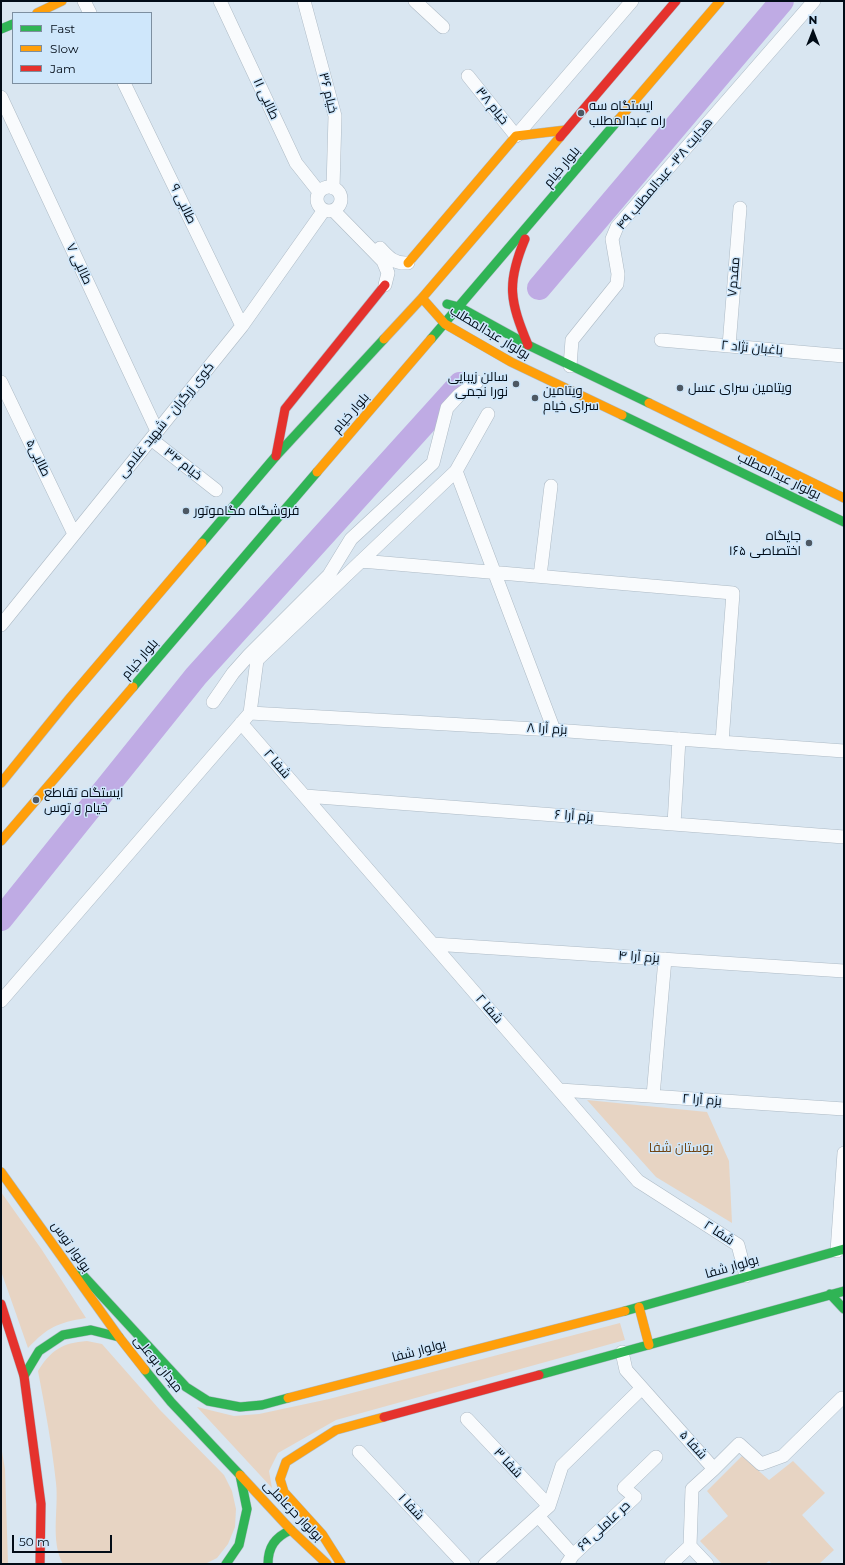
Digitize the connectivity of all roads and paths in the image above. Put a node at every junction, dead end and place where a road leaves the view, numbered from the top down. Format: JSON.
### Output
{"nodes":[{"id":1,"x":62,"y":1,"type":"edge"},
{"id":2,"x":84,"y":1,"type":"edge"},
{"id":3,"x":220,"y":1,"type":"edge"},
{"id":4,"x":415,"y":1,"type":"edge"},
{"id":5,"x":632,"y":1,"type":"edge"},
{"id":6,"x":676,"y":1,"type":"edge"},
{"id":7,"x":720,"y":1,"type":"edge"},
{"id":8,"x":814,"y":1,"type":"edge"},
{"id":9,"x":305,"y":2,"type":"edge"},
{"id":10,"x":39,"y":12,"type":"edge"},
{"id":11,"x":90,"y":12,"type":"edge"},
{"id":12,"x":12,"y":24,"type":"edge"},
{"id":13,"x":443,"y":27,"type":"dead end"},
{"id":14,"x":1,"y":30,"type":"edge"},
{"id":15,"x":468,"y":76,"type":"dead end"},
{"id":16,"x":124,"y":84,"type":"edge"},
{"id":17,"x":1,"y":98,"type":"edge"},
{"id":18,"x":566,"y":130,"type":"junction"},
{"id":19,"x":516,"y":136,"type":"junction"},
{"id":20,"x":333,"y":188,"type":"junction"},
{"id":21,"x":319,"y":192,"type":"junction"},
{"id":22,"x":740,"y":208,"type":"dead end"},
{"id":23,"x":333,"y":209,"type":"junction"},
{"id":24,"x":535,"y":218,"type":"junction"},
{"id":25,"x":408,"y":263,"type":"joint"},
{"id":26,"x":385,"y":285,"type":"joint"},
{"id":27,"x":422,"y":298,"type":"junction"},
{"id":28,"x":459,"y":307,"type":"junction"},
{"id":29,"x":445,"y":324,"type":"junction"},
{"id":30,"x":242,"y":326,"type":"junction"},
{"id":31,"x":661,"y":340,"type":"dead end"},
{"id":32,"x":528,"y":345,"type":"junction"},
{"id":33,"x":729,"y":346,"type":"junction"},
{"id":34,"x":844,"y":356,"type":"edge"},
{"id":35,"x":570,"y":366,"type":"junction"},
{"id":36,"x":1,"y":382,"type":"edge"},
{"id":37,"x":477,"y":382,"type":"dead end"},
{"id":38,"x":488,"y":414,"type":"dead end"},
{"id":39,"x":154,"y":435,"type":"junction"},
{"id":40,"x":276,"y":456,"type":"junction"},
{"id":41,"x":456,"y":470,"type":"junction"},
{"id":42,"x":551,"y":486,"type":"dead end"},
{"id":43,"x":216,"y":490,"type":"dead end"},
{"id":44,"x":844,"y":498,"type":"edge"},
{"id":45,"x":844,"y":522,"type":"edge"},
{"id":46,"x":74,"y":534,"type":"junction"},
{"id":47,"x":361,"y":561,"type":"junction"},
{"id":48,"x":495,"y":573,"type":"junction"},
{"id":49,"x":540,"y":576,"type":"junction"},
{"id":50,"x":1,"y":625,"type":"edge"},
{"id":51,"x":213,"y":702,"type":"dead end"},
{"id":52,"x":250,"y":713,"type":"junction"},
{"id":53,"x":241,"y":723,"type":"junction"},
{"id":54,"x":554,"y":730,"type":"junction"},
{"id":55,"x":679,"y":738,"type":"junction"},
{"id":56,"x":722,"y":742,"type":"junction"},
{"id":57,"x":844,"y":750,"type":"edge"},
{"id":58,"x":1,"y":783,"type":"edge"},
{"id":59,"x":305,"y":796,"type":"junction"},
{"id":60,"x":674,"y":824,"type":"junction"},
{"id":61,"x":844,"y":837,"type":"edge"},
{"id":62,"x":1,"y":841,"type":"edge"},
{"id":63,"x":433,"y":944,"type":"junction"},
{"id":64,"x":665,"y":959,"type":"junction"},
{"id":65,"x":844,"y":970,"type":"edge"},
{"id":66,"x":1,"y":1001,"type":"edge"},
{"id":67,"x":560,"y":1090,"type":"junction"},
{"id":68,"x":653,"y":1096,"type":"junction"},
{"id":69,"x":844,"y":1109,"type":"edge"},
{"id":70,"x":844,"y":1153,"type":"edge"},
{"id":71,"x":1,"y":1172,"type":"edge"},
{"id":72,"x":56,"y":1249,"type":"junction"},
{"id":73,"x":841,"y":1250,"type":"edge"},
{"id":74,"x":746,"y":1276,"type":"junction"},
{"id":75,"x":844,"y":1291,"type":"edge"},
{"id":76,"x":830,"y":1294,"type":"junction"},
{"id":77,"x":1,"y":1304,"type":"edge"},
{"id":78,"x":639,"y":1307,"type":"junction"},
{"id":79,"x":844,"y":1309,"type":"edge"},
{"id":80,"x":119,"y":1337,"type":"junction"},
{"id":81,"x":649,"y":1345,"type":"junction"},
{"id":82,"x":622,"y":1352,"type":"junction"},
{"id":83,"x":24,"y":1376,"type":"junction"},
{"id":84,"x":642,"y":1388,"type":"junction"},
{"id":85,"x":844,"y":1400,"type":"edge"},
{"id":86,"x":468,"y":1419,"type":"dead end"},
{"id":87,"x":359,"y":1452,"type":"dead end"},
{"id":88,"x":656,"y":1457,"type":"dead end"},
{"id":89,"x":714,"y":1468,"type":"junction"},
{"id":90,"x":240,"y":1475,"type":"junction"},
{"id":91,"x":549,"y":1506,"type":"junction"},
{"id":92,"x":538,"y":1516,"type":"junction"},
{"id":93,"x":291,"y":1530,"type":"junction"},
{"id":94,"x":40,"y":1539,"type":"junction"},
{"id":95,"x":690,"y":1546,"type":"junction"},
{"id":96,"x":48,"y":1558,"type":"dead end"},
{"id":97,"x":570,"y":1560,"type":"edge"},
{"id":98,"x":463,"y":1563,"type":"edge"},
{"id":99,"x":40,"y":1564,"type":"edge"},
{"id":100,"x":226,"y":1564,"type":"edge"},
{"id":101,"x":268,"y":1564,"type":"edge"},
{"id":102,"x":327,"y":1564,"type":"edge"},
{"id":103,"x":341,"y":1564,"type":"edge"},
{"id":104,"x":485,"y":1564,"type":"edge"},
{"id":105,"x":671,"y":1564,"type":"edge"},
{"id":106,"x":707,"y":1564,"type":"edge"}],
"edges":[{"from":1,"to":10,"type":"main road"},
{"from":2,"to":11,"type":"street"},
{"from":3,"to":21,"type":"street","name":"طالبی ۱۱"},
{"from":4,"to":13,"type":"street"},
{"from":5,"to":19,"type":"street"},
{"from":6,"to":18,"type":"main road","name":"بلوار خیام"},
{"from":7,"to":24,"type":"main road","name":"بلوار خیام"},
{"from":8,"to":35,"type":"street","name":"هدایت ۳۸- عبدالمطلب ۴۹"},
{"from":9,"to":20,"type":"street","name":"خیام ۳۶"},
{"from":12,"to":14,"type":"main road"},
{"from":15,"to":19,"type":"street","name":"خیام ۳۸"},
{"from":16,"to":30,"type":"street","name":"طالبی ۹"},
{"from":17,"to":39,"type":"street","name":"طالبی ۷"},
{"from":18,"to":19,"type":"main road"},
{"from":18,"to":27,"type":"main road","name":"بلوار خیام"},
{"from":19,"to":25,"type":"main road"},
{"from":20,"to":21,"type":"street"},
{"from":20,"to":23,"type":"street"},
{"from":21,"to":23,"type":"street"},
{"from":22,"to":33,"type":"street","name":"مقدم۷"},
{"from":23,"to":25,"type":"street"},
{"from":23,"to":26,"type":"street"},
{"from":23,"to":30,"type":"street","name":"کوی زرگران - شهید غلامی"},
{"from":24,"to":28,"type":"main road","name":"بلوار خیام"},
{"from":24,"to":32,"type":"main road"},
{"from":26,"to":40,"type":"main road"},
{"from":27,"to":28,"type":"main road","name":"بولوار عبدالمطلب"},
{"from":27,"to":29,"type":"main road","name":"بولوار عبدالمطلب"},
{"from":27,"to":40,"type":"main road","name":"بلوار خیام"},
{"from":28,"to":29,"type":"main road","name":"بلوار خیام"},
{"from":28,"to":32,"type":"main road","name":"بولوار عبدالمطلب"},
{"from":29,"to":45,"type":"main road","name":"بولوار عبدالمطلب"},
{"from":29,"to":62,"type":"main road","name":"بلوار خیام"},
{"from":30,"to":39,"type":"street","name":"کوی زرگران - شهید غلامی"},
{"from":31,"to":33,"type":"street","name":"باغبان نژاد ۲"},
{"from":32,"to":35,"type":"main road","name":"بولوار عبدالمطلب"},
{"from":33,"to":34,"type":"street","name":"باغبان نژاد ۲"},
{"from":35,"to":44,"type":"main road","name":"بولوار عبدالمطلب"},
{"from":36,"to":46,"type":"street","name":"طالبی۵"},
{"from":37,"to":51,"type":"street"},
{"from":38,"to":41,"type":"street"},
{"from":39,"to":43,"type":"street","name":"خیام ۳۴"},
{"from":39,"to":46,"type":"street","name":"کوی زرگران - شهید غلامی"},
{"from":40,"to":58,"type":"main road","name":"بلوار خیام"},
{"from":41,"to":47,"type":"street"},
{"from":41,"to":48,"type":"street"},
{"from":42,"to":49,"type":"street"},
{"from":46,"to":50,"type":"street","name":"کوی زرگران - شهید غلامی"},
{"from":47,"to":48,"type":"street"},
{"from":47,"to":52,"type":"street"},
{"from":48,"to":49,"type":"street"},
{"from":48,"to":54,"type":"street"},
{"from":49,"to":56,"type":"street"},
{"from":52,"to":53,"type":"street"},
{"from":52,"to":54,"type":"street","name":"بزم آرا ۸"},
{"from":53,"to":59,"type":"street","name":"شفا ۲"},
{"from":53,"to":66,"type":"street"},
{"from":54,"to":55,"type":"street","name":"بزم آرا ۸"},
{"from":55,"to":56,"type":"street","name":"بزم آرا ۸"},
{"from":55,"to":60,"type":"street"},
{"from":56,"to":57,"type":"street","name":"بزم آرا ۸"},
{"from":59,"to":60,"type":"street","name":"بزم آرا ۶"},
{"from":59,"to":63,"type":"street","name":"شفا ۲"},
{"from":60,"to":61,"type":"street","name":"بزم آرا ۶"},
{"from":63,"to":64,"type":"street","name":"بزم آرا ۴"},
{"from":63,"to":67,"type":"street","name":"شفا ۲"},
{"from":64,"to":65,"type":"street","name":"بزم آرا ۴"},
{"from":64,"to":68,"type":"street"},
{"from":67,"to":68,"type":"street","name":"بزم آرا ۲"},
{"from":67,"to":74,"type":"street","name":"شفا ۲"},
{"from":68,"to":69,"type":"street","name":"بزم آرا ۲"},
{"from":70,"to":73,"type":"street"},
{"from":71,"to":72,"type":"main road","name":"بولوار توس"},
{"from":72,"to":78,"type":"main road","name":"بولوار شفا"},
{"from":72,"to":80,"type":"main road","name":"بولوار توس"},
{"from":73,"to":74,"type":"main road","name":"بولوار شفا"},
{"from":74,"to":78,"type":"main road","name":"بولوار شفا"},
{"from":75,"to":76,"type":"main road"},
{"from":76,"to":79,"type":"main road"},
{"from":76,"to":81,"type":"main road"},
{"from":77,"to":83,"type":"main road"},
{"from":78,"to":81,"type":"main road"},
{"from":80,"to":83,"type":"main road","name":"میدان بوعلی"},
{"from":80,"to":90,"type":"main road","name":"میدان بوعلی"},
{"from":81,"to":82,"type":"main road"},
{"from":82,"to":84,"type":"street","name":"شفا ۵"},
{"from":82,"to":103,"type":"main road"},
{"from":83,"to":94,"type":"main road"},
{"from":84,"to":89,"type":"street","name":"شفا ۵"},
{"from":84,"to":91,"type":"street"},
{"from":85,"to":89,"type":"street"},
{"from":86,"to":91,"type":"street","name":"شفا ۳"},
{"from":87,"to":98,"type":"street","name":"شفا ۱"},
{"from":88,"to":97,"type":"street","name":"حر عاملی ۶۹"},
{"from":89,"to":95,"type":"street","name":"شفا ۵"},
{"from":90,"to":93,"type":"main road","name":"بولوار حرعاملی"},
{"from":90,"to":100,"type":"main road"},
{"from":91,"to":92,"type":"street"},
{"from":92,"to":97,"type":"street"},
{"from":92,"to":104,"type":"street"},
{"from":93,"to":101,"type":"main road"},
{"from":93,"to":102,"type":"main road","name":"بولوار حرعاملی"},
{"from":94,"to":96,"type":"main road"},
{"from":94,"to":99,"type":"main road"},
{"from":95,"to":105,"type":"street"},
{"from":95,"to":106,"type":"street"}]}
